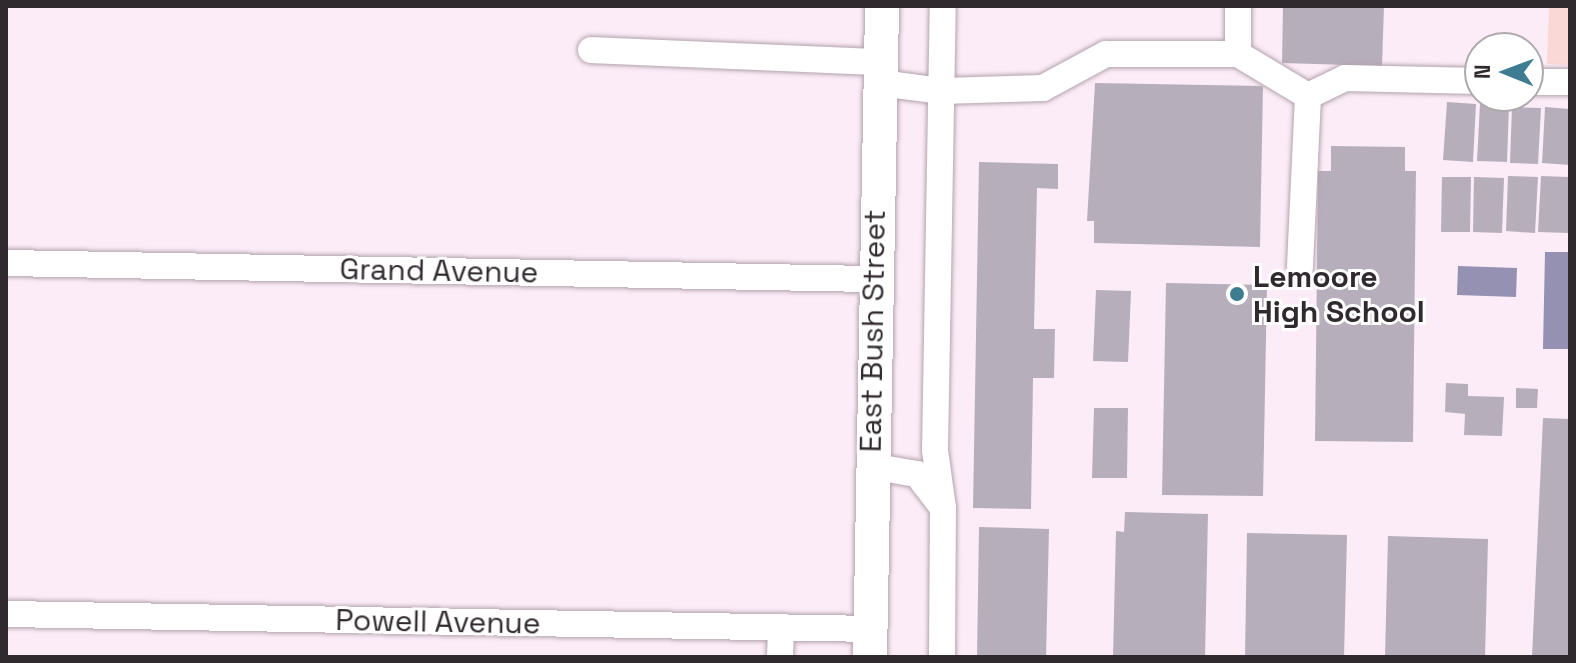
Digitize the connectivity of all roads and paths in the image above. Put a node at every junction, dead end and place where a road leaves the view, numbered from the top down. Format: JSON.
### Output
{"nodes":[{"id":1,"x":882,"y":6,"type":"edge"},
{"id":2,"x":943,"y":6,"type":"edge"},
{"id":3,"x":1238,"y":6,"type":"edge"},
{"id":4,"x":591,"y":50,"type":"dead end"},
{"id":5,"x":1238,"y":54,"type":"junction"},
{"id":6,"x":880,"y":72,"type":"junction"},
{"id":7,"x":1464,"y":81,"type":"edge"},
{"id":8,"x":1544,"y":82,"type":"edge"},
{"id":9,"x":1570,"y":82,"type":"edge"},
{"id":10,"x":942,"y":91,"type":"junction"},
{"id":11,"x":1308,"y":96,"type":"junction"},
{"id":12,"x":6,"y":263,"type":"edge"},
{"id":13,"x":1300,"y":268,"type":"dead end"},
{"id":14,"x":871,"y":279,"type":"junction"},
{"id":15,"x":870,"y":466,"type":"junction"},
{"id":16,"x":943,"y":508,"type":"junction"},
{"id":17,"x":6,"y":614,"type":"edge"},
{"id":18,"x":781,"y":628,"type":"junction"},
{"id":19,"x":870,"y":643,"type":"edge"},
{"id":20,"x":780,"y":657,"type":"edge"},
{"id":21,"x":942,"y":657,"type":"edge"}],
"edges":[{"from":1,"to":6,"type":"main road","name":"East Bush Street"},
{"from":2,"to":10,"type":"street"},
{"from":3,"to":5,"type":"street"},
{"from":4,"to":6,"type":"street"},
{"from":5,"to":10,"type":"street"},
{"from":5,"to":11,"type":"street"},
{"from":6,"to":10,"type":"street"},
{"from":6,"to":14,"type":"main road","name":"East Bush Street"},
{"from":7,"to":11,"type":"street"},
{"from":8,"to":9,"type":"street"},
{"from":10,"to":16,"type":"street"},
{"from":11,"to":13,"type":"street"},
{"from":12,"to":14,"type":"street","name":"Grand Avenue"},
{"from":14,"to":15,"type":"main road","name":"East Bush Street"},
{"from":15,"to":16,"type":"street"},
{"from":15,"to":19,"type":"main road","name":"East Bush Street"},
{"from":16,"to":21,"type":"street"},
{"from":17,"to":18,"type":"street","name":"Powell Avenue"},
{"from":18,"to":19,"type":"street","name":"Powell Avenue"},
{"from":18,"to":20,"type":"street"}]}
